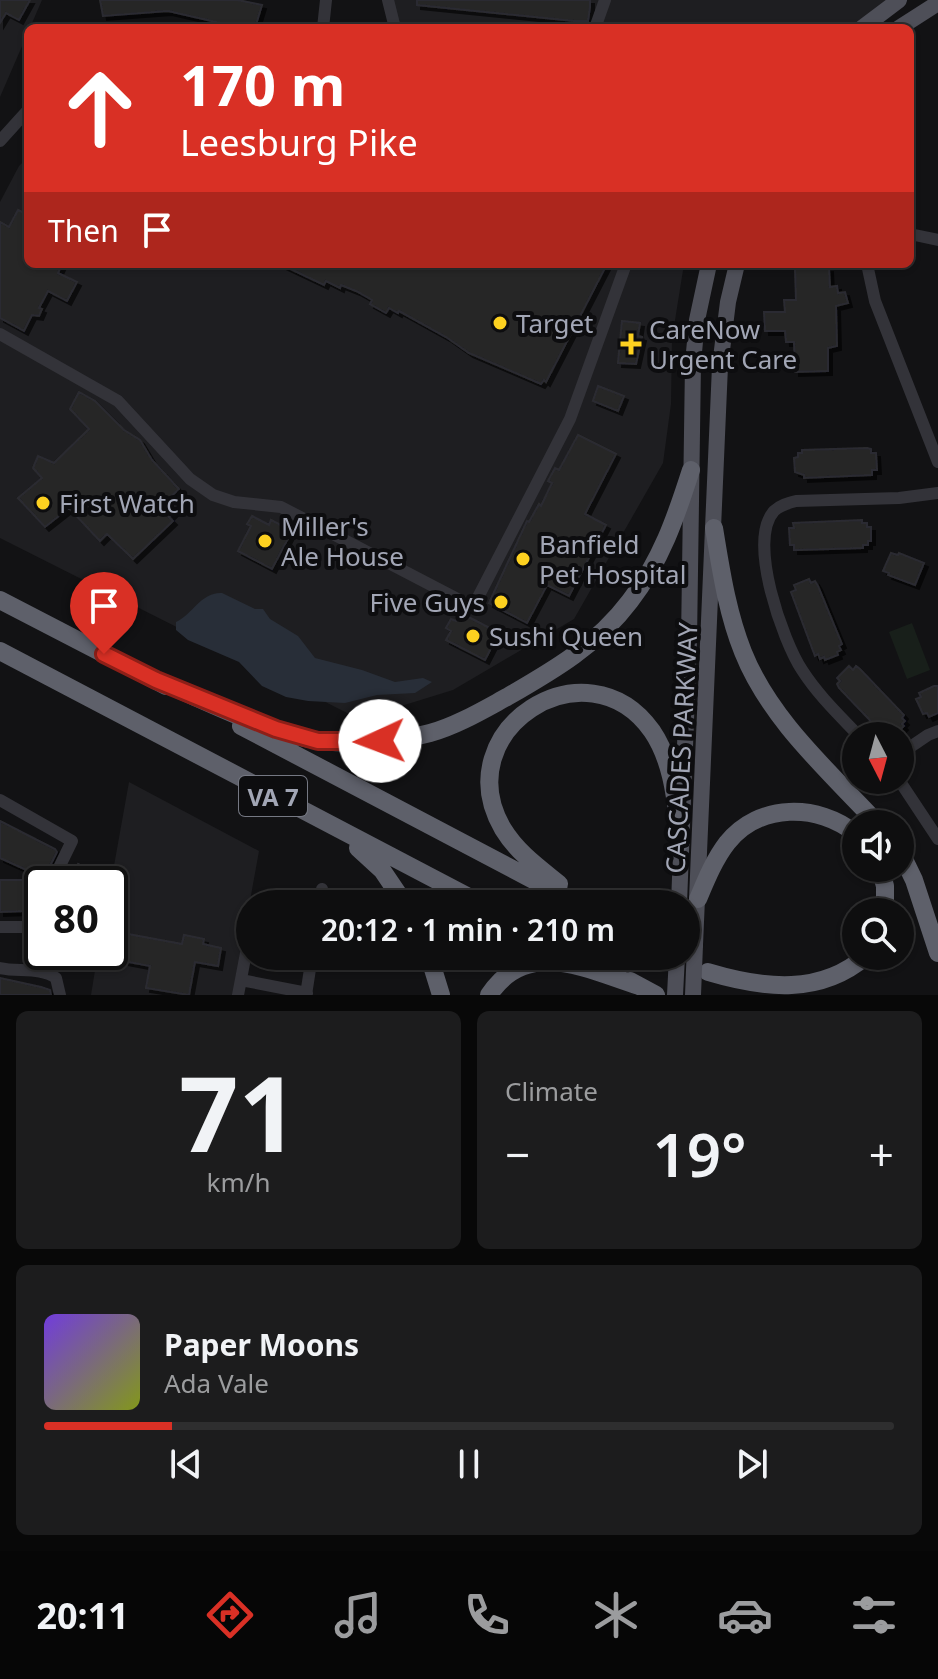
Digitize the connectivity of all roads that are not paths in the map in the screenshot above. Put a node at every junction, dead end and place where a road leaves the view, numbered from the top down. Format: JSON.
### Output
{"nodes":[{"id":1,"x":326,"y":0,"type":"edge"},
{"id":2,"x":388,"y":0,"type":"edge"},
{"id":3,"x":605,"y":0,"type":"edge"},
{"id":4,"x":899,"y":0,"type":"edge"},
{"id":5,"x":938,"y":3,"type":"edge"},
{"id":6,"x":323,"y":24,"type":"edge"},
{"id":7,"x":394,"y":24,"type":"edge"},
{"id":8,"x":596,"y":24,"type":"edge"},
{"id":9,"x":867,"y":24,"type":"edge"},
{"id":10,"x":905,"y":24,"type":"edge"},
{"id":11,"x":24,"y":114,"type":"edge"},
{"id":12,"x":0,"y":141,"type":"edge"},
{"id":13,"x":914,"y":235,"type":"edge"},
{"id":14,"x":938,"y":240,"type":"edge"},
{"id":15,"x":625,"y":268,"type":"edge"},
{"id":16,"x":708,"y":268,"type":"edge"},
{"id":17,"x":736,"y":268,"type":"edge"},
{"id":18,"x":868,"y":268,"type":"edge"},
{"id":19,"x":0,"y":334,"type":"edge"},
{"id":20,"x":938,"y":462,"type":"edge"},
{"id":21,"x":691,"y":470,"type":"junction"},
{"id":22,"x":938,"y":493,"type":"edge"},
{"id":23,"x":714,"y":528,"type":"junction"},
{"id":24,"x":0,"y":600,"type":"edge"},
{"id":25,"x":0,"y":651,"type":"edge"},
{"id":26,"x":156,"y":680,"type":"junction"},
{"id":27,"x":846,"y":722,"type":"edge"},
{"id":28,"x":938,"y":731,"type":"edge"},
{"id":29,"x":914,"y":744,"type":"edge"},
{"id":30,"x":908,"y":794,"type":"edge"},
{"id":31,"x":0,"y":800,"type":"edge"},
{"id":32,"x":299,"y":810,"type":"junction"},
{"id":33,"x":865,"y":810,"type":"edge"},
{"id":34,"x":842,"y":824,"type":"edge"},
{"id":35,"x":938,"y":839,"type":"edge"},
{"id":36,"x":681,"y":842,"type":"junction"},
{"id":37,"x":60,"y":866,"type":"edge"},
{"id":38,"x":914,"y":880,"type":"edge"},
{"id":39,"x":396,"y":890,"type":"edge"},
{"id":40,"x":455,"y":890,"type":"edge"},
{"id":41,"x":554,"y":890,"type":"edge"},
{"id":42,"x":565,"y":890,"type":"edge"},
{"id":43,"x":679,"y":890,"type":"edge"},
{"id":44,"x":698,"y":890,"type":"edge"},
{"id":45,"x":700,"y":895,"type":"edge"},
{"id":46,"x":0,"y":927,"type":"edge"},
{"id":47,"x":24,"y":927,"type":"edge"},
{"id":48,"x":938,"y":953,"type":"edge"},
{"id":49,"x":0,"y":968,"type":"edge"},
{"id":50,"x":700,"y":968,"type":"edge"},
{"id":51,"x":243,"y":970,"type":"edge"},
{"id":52,"x":310,"y":970,"type":"edge"},
{"id":53,"x":433,"y":970,"type":"edge"},
{"id":54,"x":608,"y":970,"type":"edge"},
{"id":55,"x":676,"y":970,"type":"edge"},
{"id":56,"x":694,"y":970,"type":"edge"},
{"id":57,"x":852,"y":970,"type":"edge"},
{"id":58,"x":46,"y":972,"type":"joint"},
{"id":59,"x":708,"y":972,"type":"junction"},
{"id":60,"x":241,"y":980,"type":"junction"},
{"id":61,"x":272,"y":991,"type":"edge"},
{"id":62,"x":648,"y":991,"type":"edge"},
{"id":63,"x":306,"y":994,"type":"edge"},
{"id":64,"x":60,"y":995,"type":"edge"},
{"id":65,"x":238,"y":995,"type":"edge"},
{"id":66,"x":441,"y":995,"type":"edge"},
{"id":67,"x":489,"y":995,"type":"edge"},
{"id":68,"x":675,"y":995,"type":"edge"},
{"id":69,"x":693,"y":995,"type":"edge"},
{"id":70,"x":750,"y":995,"type":"edge"}],
"edges":[{"from":1,"to":6,"type":"street"},
{"from":2,"to":7,"type":"street"},
{"from":3,"to":8,"type":"street"},
{"from":4,"to":9,"type":"main road"},
{"from":5,"to":10,"type":"main road"},
{"from":11,"to":12,"type":"street"},
{"from":13,"to":14,"type":"street"},
{"from":15,"to":19,"type":"street"},
{"from":16,"to":21,"type":"main road","name":"CASCADES PARKWAY"},
{"from":17,"to":23,"type":"main road","name":"CASCADES PARKWAY"},
{"from":18,"to":20,"type":"street"},
{"from":21,"to":26,"type":"highway"},
{"from":21,"to":36,"type":"main road","name":"CASCADES PARKWAY"},
{"from":22,"to":27,"type":"street"},
{"from":23,"to":33,"type":"highway"},
{"from":23,"to":44,"type":"main road","name":"CASCADES PARKWAY"},
{"from":24,"to":26,"type":"highway","number":"VA 7"},
{"from":25,"to":32,"type":"highway","number":"VA 7"},
{"from":26,"to":41,"type":"highway","number":"VA 7"},
{"from":28,"to":29,"type":"street"},
{"from":30,"to":35,"type":"street"},
{"from":31,"to":37,"type":"street"},
{"from":32,"to":39,"type":"highway"},
{"from":32,"to":40,"type":"highway","number":"VA 7"},
{"from":34,"to":45,"type":"highway"},
{"from":36,"to":42,"type":"highway"},
{"from":36,"to":43,"type":"main road","name":"CASCADES PARKWAY"},
{"from":38,"to":48,"type":"highway"},
{"from":46,"to":47,"type":"street"},
{"from":49,"to":58,"type":"street"},
{"from":50,"to":59,"type":"highway"},
{"from":51,"to":60,"type":"street"},
{"from":52,"to":63,"type":"street"},
{"from":53,"to":66,"type":"highway"},
{"from":54,"to":62,"type":"highway"},
{"from":55,"to":68,"type":"main road","bridge":true},
{"from":56,"to":69,"type":"main road","name":"CASCADES PARKWAY","bridge":true},
{"from":57,"to":59,"type":"highway"},
{"from":58,"to":64,"type":"street"},
{"from":59,"to":70,"type":"highway"},
{"from":60,"to":61,"type":"street"},
{"from":60,"to":65,"type":"street"},
{"from":61,"to":63,"type":"street"},
{"from":62,"to":67,"type":"highway"}]}
